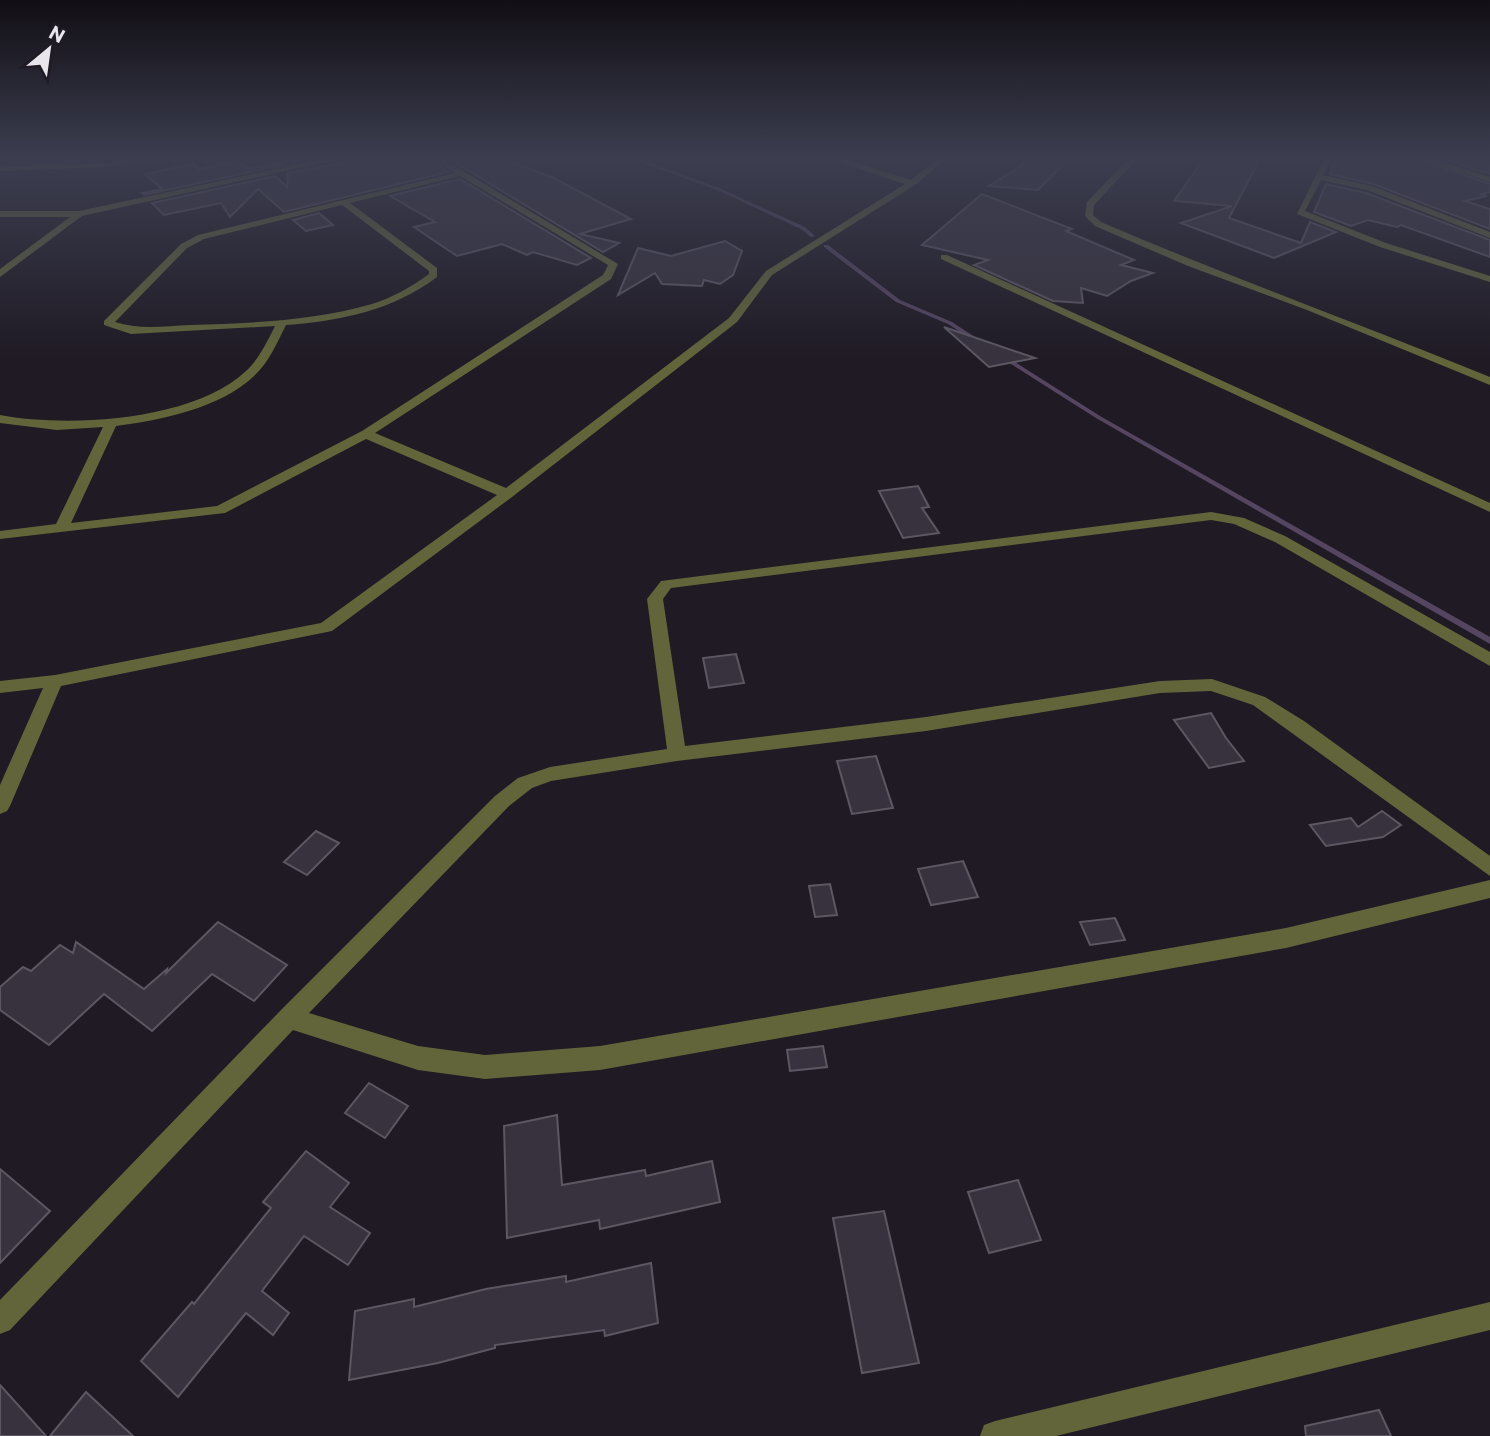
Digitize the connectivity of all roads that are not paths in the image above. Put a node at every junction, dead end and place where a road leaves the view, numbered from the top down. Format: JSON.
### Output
{"nodes":[{"id":1,"x":63,"y":226,"type":"edge"},
{"id":2,"x":254,"y":226,"type":"edge"},
{"id":3,"x":375,"y":226,"type":"edge"},
{"id":4,"x":548,"y":226,"type":"edge"},
{"id":5,"x":844,"y":226,"type":"edge"},
{"id":6,"x":1103,"y":226,"type":"edge"},
{"id":7,"x":1335,"y":226,"type":"edge"},
{"id":8,"x":1467,"y":226,"type":"edge"},
{"id":9,"x":1490,"y":235,"type":"edge"},
{"id":10,"x":944,"y":257,"type":"dead end"},
{"id":11,"x":0,"y":274,"type":"edge"},
{"id":12,"x":1490,"y":279,"type":"edge"},
{"id":13,"x":283,"y":321,"type":"junction"},
{"id":14,"x":1490,"y":381,"type":"edge"},
{"id":15,"x":0,"y":419,"type":"edge"},
{"id":16,"x":111,"y":424,"type":"junction"},
{"id":17,"x":366,"y":435,"type":"junction"},
{"id":18,"x":507,"y":494,"type":"junction"},
{"id":19,"x":1490,"y":508,"type":"edge"},
{"id":20,"x":61,"y":528,"type":"junction"},
{"id":21,"x":0,"y":535,"type":"edge"},
{"id":22,"x":1490,"y":660,"type":"edge"},
{"id":23,"x":55,"y":681,"type":"junction"},
{"id":24,"x":0,"y":687,"type":"edge"},
{"id":25,"x":677,"y":754,"type":"junction"},
{"id":26,"x":0,"y":806,"type":"edge"},
{"id":27,"x":1490,"y":867,"type":"edge"},
{"id":28,"x":1490,"y":889,"type":"edge"},
{"id":29,"x":289,"y":1018,"type":"junction"},
{"id":30,"x":1490,"y":1316,"type":"edge"},
{"id":31,"x":0,"y":1320,"type":"edge"},
{"id":32,"x":995,"y":1436,"type":"edge"}],
"edges":[{"from":1,"to":11,"type":"street"},
{"from":2,"to":13,"type":"street"},
{"from":3,"to":13,"type":"street"},
{"from":4,"to":17,"type":"street"},
{"from":5,"to":18,"type":"street"},
{"from":6,"to":14,"type":"street"},
{"from":7,"to":12,"type":"street"},
{"from":8,"to":9,"type":"street"},
{"from":10,"to":19,"type":"street"},
{"from":13,"to":16,"type":"street"},
{"from":15,"to":16,"type":"street"},
{"from":16,"to":20,"type":"street"},
{"from":17,"to":18,"type":"street"},
{"from":17,"to":20,"type":"street"},
{"from":18,"to":23,"type":"street"},
{"from":20,"to":21,"type":"street"},
{"from":22,"to":25,"type":"street"},
{"from":23,"to":24,"type":"street"},
{"from":23,"to":26,"type":"street"},
{"from":25,"to":27,"type":"street"},
{"from":25,"to":29,"type":"street"},
{"from":28,"to":29,"type":"street"},
{"from":29,"to":31,"type":"street"},
{"from":30,"to":32,"type":"street"}]}
